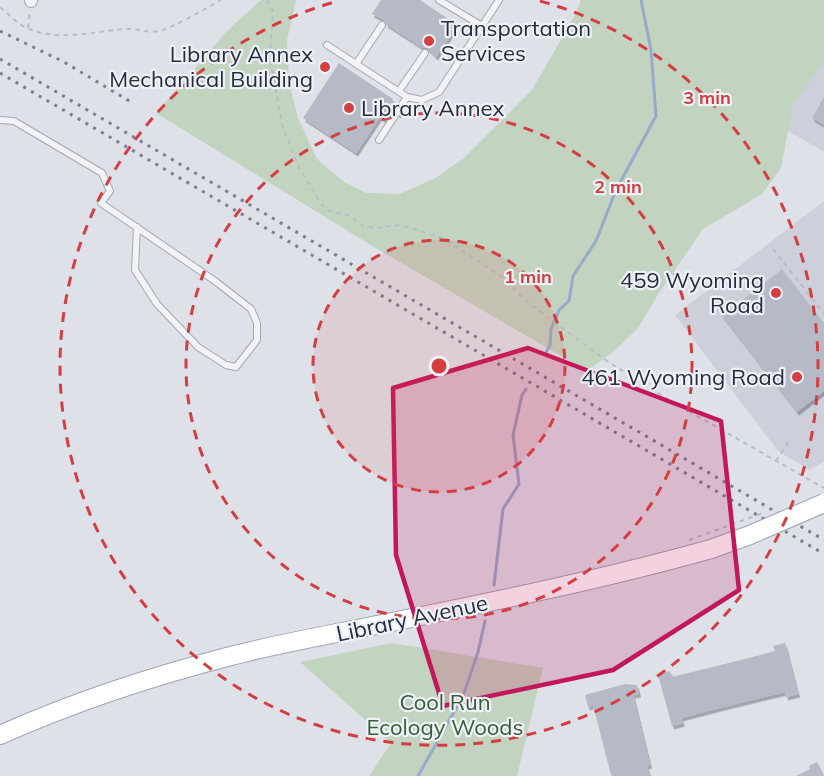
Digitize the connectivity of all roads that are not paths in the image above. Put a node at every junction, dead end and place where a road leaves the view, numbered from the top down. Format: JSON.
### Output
{"nodes":[{"id":1,"x":439,"y":0,"type":"edge"},
{"id":2,"x":499,"y":0,"type":"edge"},
{"id":3,"x":382,"y":26,"type":"dead end"},
{"id":4,"x":482,"y":26,"type":"junction"},
{"id":5,"x":327,"y":45,"type":"dead end"},
{"id":6,"x":425,"y":53,"type":"dead end"},
{"id":7,"x":356,"y":63,"type":"junction"},
{"id":8,"x":399,"y":91,"type":"junction"},
{"id":9,"x":407,"y":97,"type":"junction"},
{"id":10,"x":0,"y":120,"type":"edge"},
{"id":11,"x":379,"y":140,"type":"dead end"},
{"id":12,"x":137,"y":227,"type":"junction"},
{"id":13,"x":819,"y":498,"type":"edge"},
{"id":14,"x":0,"y":735,"type":"edge"}],
"edges":[{"from":1,"to":4,"type":"lane"},
{"from":2,"to":4,"type":"lane"},
{"from":3,"to":7,"type":"lane"},
{"from":4,"to":9,"type":"lane"},
{"from":5,"to":7,"type":"lane"},
{"from":6,"to":8,"type":"lane"},
{"from":7,"to":8,"type":"lane"},
{"from":8,"to":9,"type":"lane"},
{"from":9,"to":11,"type":"lane"},
{"from":10,"to":12,"type":"lane"},
{"from":12,"to":12,"type":"lane"},
{"from":13,"to":14,"type":"main road","name":"Library Avenue","bridge":true}]}
